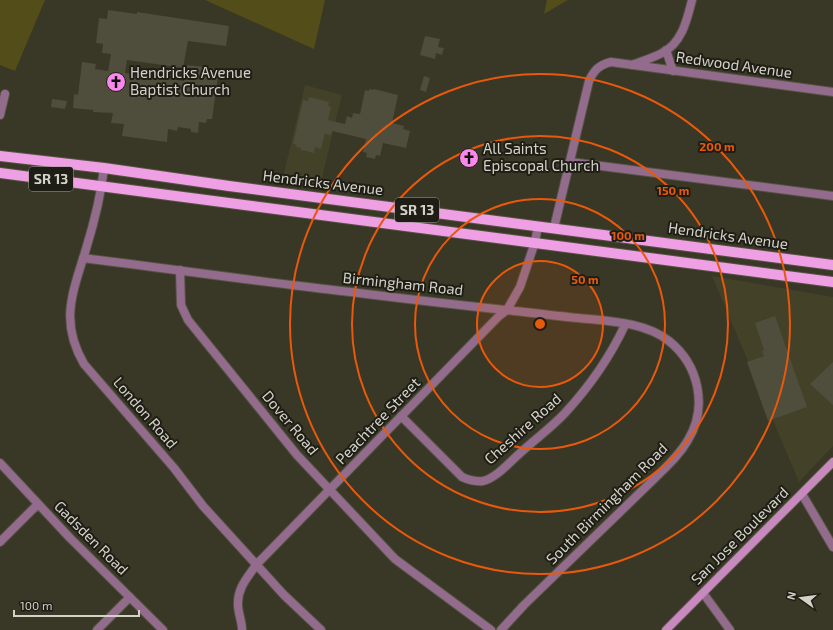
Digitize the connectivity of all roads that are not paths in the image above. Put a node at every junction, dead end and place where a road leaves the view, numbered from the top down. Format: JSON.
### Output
{"nodes":[{"id":1,"x":692,"y":0,"type":"edge"},
{"id":2,"x":666,"y":50,"type":"junction"},
{"id":3,"x":632,"y":65,"type":"junction"},
{"id":4,"x":673,"y":71,"type":"junction"},
{"id":5,"x":833,"y":92,"type":"edge"},
{"id":6,"x":5,"y":94,"type":"dead end"},
{"id":7,"x":0,"y":115,"type":"edge"},
{"id":8,"x":0,"y":156,"type":"edge"},
{"id":9,"x":570,"y":162,"type":"junction"},
{"id":10,"x":104,"y":168,"type":"junction"},
{"id":11,"x":0,"y":173,"type":"edge"},
{"id":12,"x":102,"y":186,"type":"junction"},
{"id":13,"x":229,"y":186,"type":"junction"},
{"id":14,"x":833,"y":196,"type":"edge"},
{"id":15,"x":322,"y":198,"type":"junction"},
{"id":16,"x":226,"y":202,"type":"junction"},
{"id":17,"x":432,"y":212,"type":"junction"},
{"id":18,"x":323,"y":214,"type":"junction"},
{"id":19,"x":538,"y":226,"type":"junction"},
{"id":20,"x":554,"y":228,"type":"junction"},
{"id":21,"x":430,"y":229,"type":"junction"},
{"id":22,"x":535,"y":242,"type":"junction"},
{"id":23,"x":726,"y":251,"type":"junction"},
{"id":24,"x":83,"y":258,"type":"junction"},
{"id":25,"x":833,"y":265,"type":"edge"},
{"id":26,"x":724,"y":267,"type":"junction"},
{"id":27,"x":180,"y":270,"type":"junction"},
{"id":28,"x":833,"y":282,"type":"edge"},
{"id":29,"x":507,"y":310,"type":"junction"},
{"id":30,"x":624,"y":324,"type":"junction"},
{"id":31,"x":696,"y":381,"type":"joint"},
{"id":32,"x":401,"y":416,"type":"junction"},
{"id":33,"x":833,"y":462,"type":"edge"},
{"id":34,"x":0,"y":463,"type":"edge"},
{"id":35,"x":330,"y":490,"type":"junction"},
{"id":36,"x":802,"y":494,"type":"junction"},
{"id":37,"x":38,"y":504,"type":"junction"},
{"id":38,"x":0,"y":542,"type":"edge"},
{"id":39,"x":833,"y":547,"type":"edge"},
{"id":40,"x":256,"y":564,"type":"junction"},
{"id":41,"x":703,"y":593,"type":"junction"},
{"id":42,"x":130,"y":597,"type":"junction"},
{"id":43,"x":97,"y":630,"type":"edge"},
{"id":44,"x":163,"y":630,"type":"edge"},
{"id":45,"x":242,"y":630,"type":"edge"},
{"id":46,"x":321,"y":630,"type":"edge"},
{"id":47,"x":492,"y":630,"type":"edge"},
{"id":48,"x":500,"y":630,"type":"edge"},
{"id":49,"x":666,"y":630,"type":"edge"},
{"id":50,"x":730,"y":630,"type":"edge"}],
"edges":[{"from":1,"to":2,"type":"street"},
{"from":2,"to":3,"type":"street"},
{"from":2,"to":4,"type":"street"},
{"from":3,"to":4,"type":"street","name":"Redwood Avenue"},
{"from":3,"to":9,"type":"street","name":"Redwood Avenue"},
{"from":4,"to":5,"type":"street","name":"Redwood Avenue"},
{"from":6,"to":7,"type":"street"},
{"from":8,"to":10,"type":"main road","name":"Hendricks Avenue","number":"SR 13"},
{"from":9,"to":14,"type":"street"},
{"from":9,"to":20,"type":"street","name":"Redwood Avenue"},
{"from":10,"to":12,"type":"street","name":"London Road"},
{"from":10,"to":13,"type":"main road","name":"Hendricks Avenue","number":"SR 13"},
{"from":11,"to":12,"type":"main road","name":"Hendricks Avenue","number":"SR 13"},
{"from":12,"to":16,"type":"main road","name":"Hendricks Avenue","number":"SR 13"},
{"from":12,"to":24,"type":"street","name":"London Road"},
{"from":13,"to":15,"type":"main road","name":"Hendricks Avenue","number":"SR 13"},
{"from":13,"to":16,"type":"main road"},
{"from":15,"to":17,"type":"main road","name":"Hendricks Avenue","number":"SR 13"},
{"from":15,"to":18,"type":"main road"},
{"from":16,"to":18,"type":"main road","name":"Hendricks Avenue","number":"SR 13"},
{"from":17,"to":19,"type":"main road","name":"Hendricks Avenue","number":"SR 13"},
{"from":17,"to":21,"type":"main road"},
{"from":18,"to":21,"type":"main road","name":"Hendricks Avenue","number":"SR 13"},
{"from":19,"to":20,"type":"main road","name":"Hendricks Avenue","number":"SR 13"},
{"from":19,"to":22,"type":"street","name":"Peachtree Street"},
{"from":20,"to":23,"type":"main road","name":"Hendricks Avenue","number":"SR 13"},
{"from":21,"to":22,"type":"main road","name":"Hendricks Avenue","number":"SR 13"},
{"from":22,"to":26,"type":"main road","name":"Hendricks Avenue","number":"SR 13"},
{"from":22,"to":29,"type":"street","name":"Peachtree Street"},
{"from":23,"to":25,"type":"main road","name":"Hendricks Avenue","number":"SR 13"},
{"from":23,"to":26,"type":"main road"},
{"from":24,"to":27,"type":"street","name":"Birmingham Road"},
{"from":24,"to":40,"type":"street","name":"London Road"},
{"from":26,"to":28,"type":"main road","name":"Hendricks Avenue","number":"SR 13"},
{"from":27,"to":29,"type":"street","name":"Birmingham Road"},
{"from":27,"to":35,"type":"street","name":"Dover Road"},
{"from":29,"to":30,"type":"street","name":"Birmingham Road"},
{"from":29,"to":32,"type":"street","name":"Peachtree Street"},
{"from":30,"to":31,"type":"street","name":"Birmingham Road"},
{"from":30,"to":32,"type":"street","name":"Cheshire Road"},
{"from":31,"to":48,"type":"street","name":"South Birmingham Road"},
{"from":32,"to":35,"type":"street","name":"Peachtree Street"},
{"from":33,"to":36,"type":"street","name":"San Jose Boulevard"},
{"from":34,"to":37,"type":"street","name":"Gadsden Road"},
{"from":35,"to":40,"type":"street","name":"Peachtree Street"},
{"from":35,"to":47,"type":"street","name":"Dover Road"},
{"from":36,"to":39,"type":"street"},
{"from":36,"to":41,"type":"street","name":"San Jose Boulevard"},
{"from":37,"to":38,"type":"street"},
{"from":37,"to":42,"type":"street","name":"Gadsden Road"},
{"from":40,"to":45,"type":"street","name":"Peachtree Street"},
{"from":40,"to":46,"type":"street","name":"London Road"},
{"from":41,"to":49,"type":"street","name":"San Jose Boulevard"},
{"from":41,"to":50,"type":"street"},
{"from":42,"to":43,"type":"street"},
{"from":42,"to":44,"type":"street","name":"Gadsden Road"}]}
